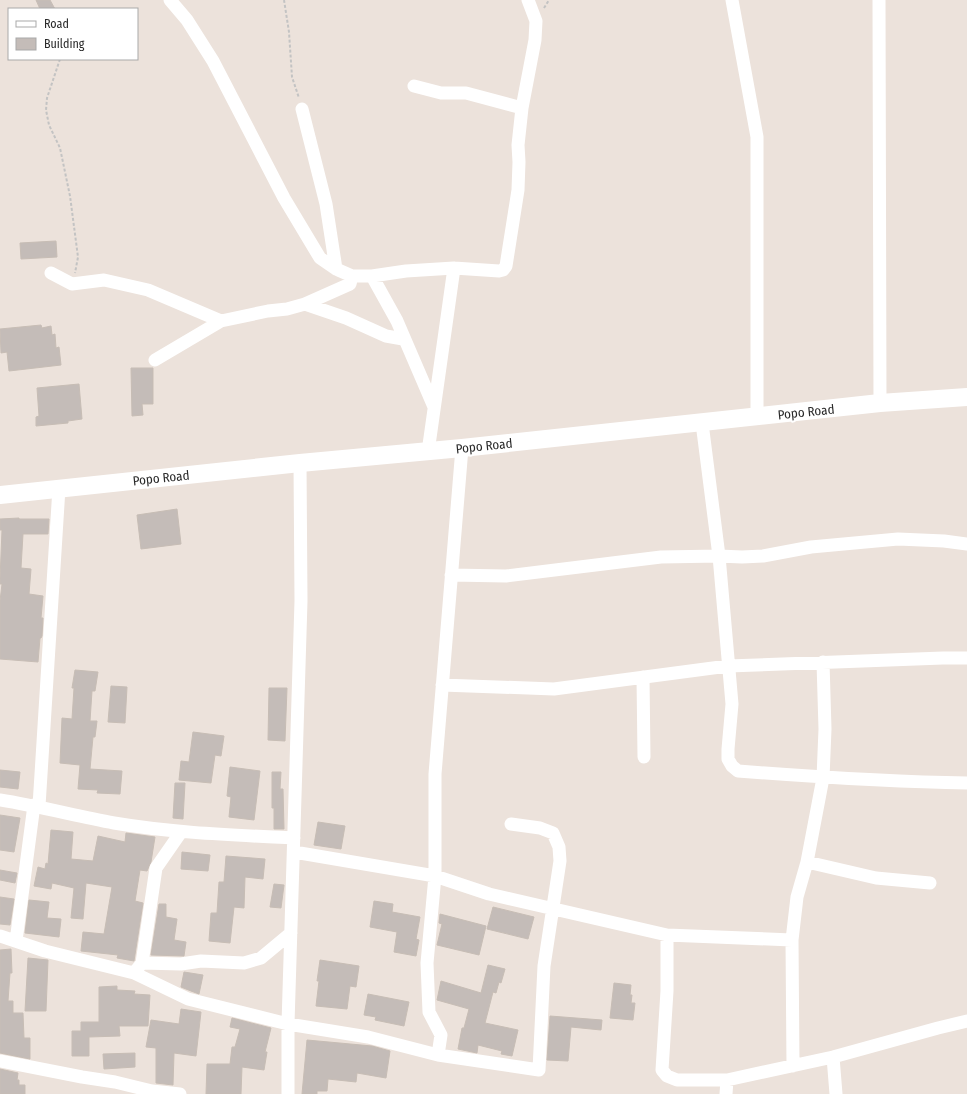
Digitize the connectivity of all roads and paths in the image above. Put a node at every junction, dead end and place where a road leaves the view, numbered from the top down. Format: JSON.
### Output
{"nodes":[{"id":1,"x":170,"y":0,"type":"edge"},
{"id":2,"x":284,"y":0,"type":"edge"},
{"id":3,"x":528,"y":0,"type":"edge"},
{"id":4,"x":732,"y":0,"type":"edge"},
{"id":5,"x":879,"y":0,"type":"edge"},
{"id":6,"x":60,"y":60,"type":"edge"},
{"id":7,"x":414,"y":86,"type":"dead end"},
{"id":8,"x":522,"y":108,"type":"junction"},
{"id":9,"x":302,"y":109,"type":"joint"},
{"id":10,"x":454,"y":268,"type":"junction"},
{"id":11,"x":336,"y":269,"type":"junction"},
{"id":12,"x":51,"y":273,"type":"dead end"},
{"id":13,"x":352,"y":276,"type":"junction"},
{"id":14,"x":372,"y":276,"type":"junction"},
{"id":15,"x":72,"y":284,"type":"junction"},
{"id":16,"x":305,"y":304,"type":"junction"},
{"id":17,"x":221,"y":321,"type":"junction"},
{"id":18,"x":403,"y":339,"type":"junction"},
{"id":19,"x":155,"y":360,"type":"dead end"},
{"id":20,"x":967,"y":397,"type":"edge"},
{"id":21,"x":880,"y":403,"type":"junction"},
{"id":22,"x":434,"y":407,"type":"junction"},
{"id":23,"x":757,"y":417,"type":"junction"},
{"id":24,"x":702,"y":423,"type":"junction"},
{"id":25,"x":462,"y":448,"type":"junction"},
{"id":26,"x":428,"y":452,"type":"junction"},
{"id":27,"x":300,"y":463,"type":"junction"},
{"id":28,"x":59,"y":488,"type":"junction"},
{"id":29,"x":0,"y":495,"type":"edge"},
{"id":30,"x":967,"y":544,"type":"edge"},
{"id":31,"x":719,"y":556,"type":"junction"},
{"id":32,"x":451,"y":576,"type":"junction"},
{"id":33,"x":967,"y":658,"type":"edge"},
{"id":34,"x":823,"y":662,"type":"junction"},
{"id":35,"x":728,"y":666,"type":"junction"},
{"id":36,"x":643,"y":677,"type":"junction"},
{"id":37,"x":442,"y":685,"type":"junction"},
{"id":38,"x":644,"y":757,"type":"dead end"},
{"id":39,"x":823,"y":778,"type":"junction"},
{"id":40,"x":967,"y":783,"type":"edge"},
{"id":41,"x":0,"y":800,"type":"edge"},
{"id":42,"x":36,"y":806,"type":"junction"},
{"id":43,"x":511,"y":824,"type":"dead end"},
{"id":44,"x":181,"y":832,"type":"junction"},
{"id":45,"x":294,"y":838,"type":"junction"},
{"id":46,"x":294,"y":852,"type":"junction"},
{"id":47,"x":807,"y":862,"type":"junction"},
{"id":48,"x":435,"y":876,"type":"junction"},
{"id":49,"x":930,"y":882,"type":"dead end"},
{"id":50,"x":553,"y":908,"type":"junction"},
{"id":51,"x":291,"y":933,"type":"junction"},
{"id":52,"x":667,"y":935,"type":"junction"},
{"id":53,"x":0,"y":936,"type":"edge"},
{"id":54,"x":792,"y":940,"type":"junction"},
{"id":55,"x":16,"y":941,"type":"junction"},
{"id":56,"x":138,"y":968,"type":"junction"},
{"id":57,"x":967,"y":1021,"type":"edge"},
{"id":58,"x":288,"y":1024,"type":"junction"},
{"id":59,"x":438,"y":1055,"type":"junction"},
{"id":60,"x":833,"y":1057,"type":"junction"},
{"id":61,"x":0,"y":1061,"type":"edge"},
{"id":62,"x":793,"y":1066,"type":"junction"},
{"id":63,"x":727,"y":1080,"type":"junction"},
{"id":64,"x":180,"y":1094,"type":"edge"},
{"id":65,"x":288,"y":1094,"type":"edge"},
{"id":66,"x":726,"y":1094,"type":"edge"},
{"id":67,"x":836,"y":1094,"type":"edge"}],
"edges":[{"from":1,"to":11,"type":"street"},
{"from":2,"to":9,"type":"path"},
{"from":3,"to":8,"type":"street"},
{"from":4,"to":23,"type":"street"},
{"from":5,"to":21,"type":"street"},
{"from":6,"to":15,"type":"path"},
{"from":7,"to":8,"type":"street"},
{"from":8,"to":10,"type":"street"},
{"from":9,"to":11,"type":"street"},
{"from":10,"to":14,"type":"street"},
{"from":10,"to":22,"type":"street"},
{"from":11,"to":13,"type":"street"},
{"from":12,"to":15,"type":"street"},
{"from":13,"to":14,"type":"street"},
{"from":13,"to":16,"type":"street"},
{"from":14,"to":18,"type":"street"},
{"from":15,"to":17,"type":"street"},
{"from":16,"to":17,"type":"street"},
{"from":16,"to":18,"type":"street"},
{"from":17,"to":19,"type":"street"},
{"from":18,"to":22,"type":"street"},
{"from":20,"to":21,"type":"main road","name":"Popo Road"},
{"from":21,"to":23,"type":"main road","name":"Popo Road"},
{"from":22,"to":26,"type":"street"},
{"from":23,"to":24,"type":"main road","name":"Popo Road"},
{"from":24,"to":25,"type":"main road","name":"Popo Road"},
{"from":24,"to":31,"type":"street"},
{"from":25,"to":26,"type":"main road","name":"Popo Road"},
{"from":25,"to":32,"type":"street"},
{"from":26,"to":27,"type":"main road","name":"Popo Road"},
{"from":27,"to":28,"type":"main road","name":"Popo Road"},
{"from":27,"to":45,"type":"street"},
{"from":28,"to":29,"type":"main road","name":"Popo Road"},
{"from":28,"to":42,"type":"street"},
{"from":30,"to":31,"type":"street"},
{"from":31,"to":32,"type":"street"},
{"from":31,"to":35,"type":"street"},
{"from":32,"to":37,"type":"street"},
{"from":33,"to":34,"type":"street"},
{"from":34,"to":35,"type":"street"},
{"from":34,"to":39,"type":"street"},
{"from":35,"to":36,"type":"street"},
{"from":35,"to":39,"type":"street"},
{"from":36,"to":37,"type":"street"},
{"from":36,"to":38,"type":"street"},
{"from":37,"to":48,"type":"street"},
{"from":39,"to":40,"type":"street"},
{"from":39,"to":47,"type":"street"},
{"from":41,"to":42,"type":"street"},
{"from":42,"to":44,"type":"street"},
{"from":42,"to":55,"type":"street"},
{"from":43,"to":50,"type":"street"},
{"from":44,"to":45,"type":"street"},
{"from":44,"to":56,"type":"street"},
{"from":45,"to":46,"type":"street"},
{"from":46,"to":48,"type":"street"},
{"from":46,"to":51,"type":"street"},
{"from":47,"to":49,"type":"street"},
{"from":47,"to":54,"type":"street"},
{"from":48,"to":50,"type":"street"},
{"from":48,"to":59,"type":"street"},
{"from":50,"to":52,"type":"street"},
{"from":50,"to":59,"type":"street"},
{"from":51,"to":56,"type":"street"},
{"from":51,"to":58,"type":"street"},
{"from":52,"to":54,"type":"street"},
{"from":52,"to":63,"type":"street"},
{"from":53,"to":55,"type":"street"},
{"from":54,"to":62,"type":"street"},
{"from":55,"to":56,"type":"street"},
{"from":56,"to":58,"type":"street"},
{"from":57,"to":60,"type":"street"},
{"from":58,"to":59,"type":"street"},
{"from":58,"to":65,"type":"street"},
{"from":60,"to":62,"type":"street"},
{"from":60,"to":67,"type":"street"},
{"from":61,"to":64,"type":"street"},
{"from":62,"to":63,"type":"street"},
{"from":63,"to":66,"type":"street"}]}
